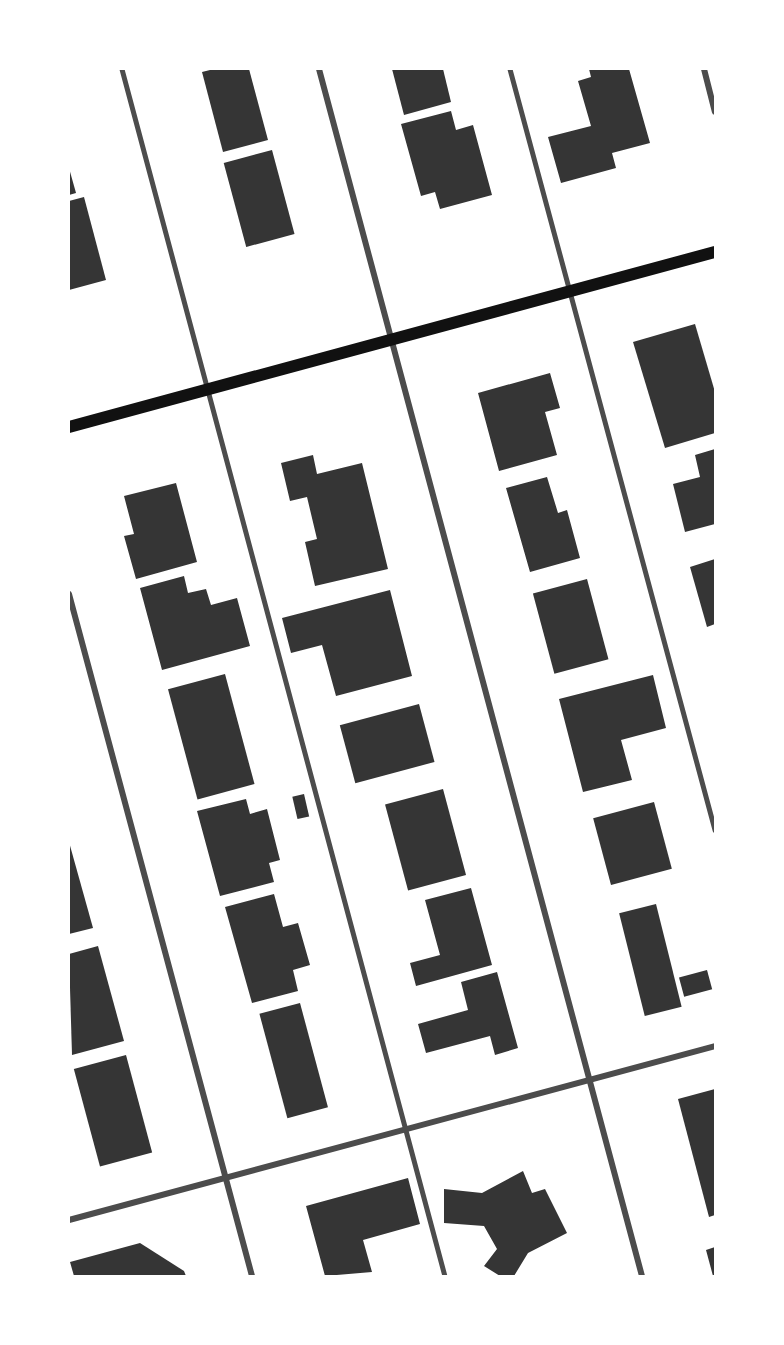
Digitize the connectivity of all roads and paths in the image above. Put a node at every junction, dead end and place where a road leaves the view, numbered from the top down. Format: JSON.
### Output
{"nodes":[{"id":1,"x":122,"y":69,"type":"edge"},
{"id":2,"x":319,"y":69,"type":"edge"},
{"id":3,"x":510,"y":69,"type":"edge"},
{"id":4,"x":704,"y":69,"type":"edge"},
{"id":5,"x":715,"y":112,"type":"edge"},
{"id":6,"x":715,"y":252,"type":"edge"},
{"id":7,"x":570,"y":292,"type":"junction"},
{"id":8,"x":392,"y":340,"type":"junction"},
{"id":9,"x":207,"y":390,"type":"junction"},
{"id":10,"x":69,"y":427,"type":"edge"},
{"id":11,"x":69,"y":594,"type":"edge"},
{"id":12,"x":715,"y":830,"type":"edge"},
{"id":13,"x":715,"y":1046,"type":"edge"},
{"id":14,"x":590,"y":1080,"type":"junction"},
{"id":15,"x":405,"y":1130,"type":"junction"},
{"id":16,"x":225,"y":1178,"type":"junction"},
{"id":17,"x":69,"y":1220,"type":"edge"},
{"id":18,"x":252,"y":1276,"type":"edge"},
{"id":19,"x":445,"y":1276,"type":"edge"},
{"id":20,"x":642,"y":1276,"type":"edge"}],
"edges":[{"from":1,"to":9,"type":"lane"},
{"from":2,"to":8,"type":"street"},
{"from":3,"to":7,"type":"lane"},
{"from":4,"to":5,"type":"street"},
{"from":6,"to":7,"type":"main road"},
{"from":7,"to":8,"type":"main road"},
{"from":7,"to":12,"type":"lane"},
{"from":8,"to":9,"type":"main road"},
{"from":8,"to":14,"type":"street"},
{"from":9,"to":10,"type":"main road"},
{"from":9,"to":15,"type":"lane"},
{"from":11,"to":16,"type":"street"},
{"from":13,"to":14,"type":"street"},
{"from":14,"to":15,"type":"street"},
{"from":14,"to":20,"type":"street"},
{"from":15,"to":16,"type":"street"},
{"from":15,"to":19,"type":"lane"},
{"from":16,"to":17,"type":"street"},
{"from":16,"to":18,"type":"street"}]}
